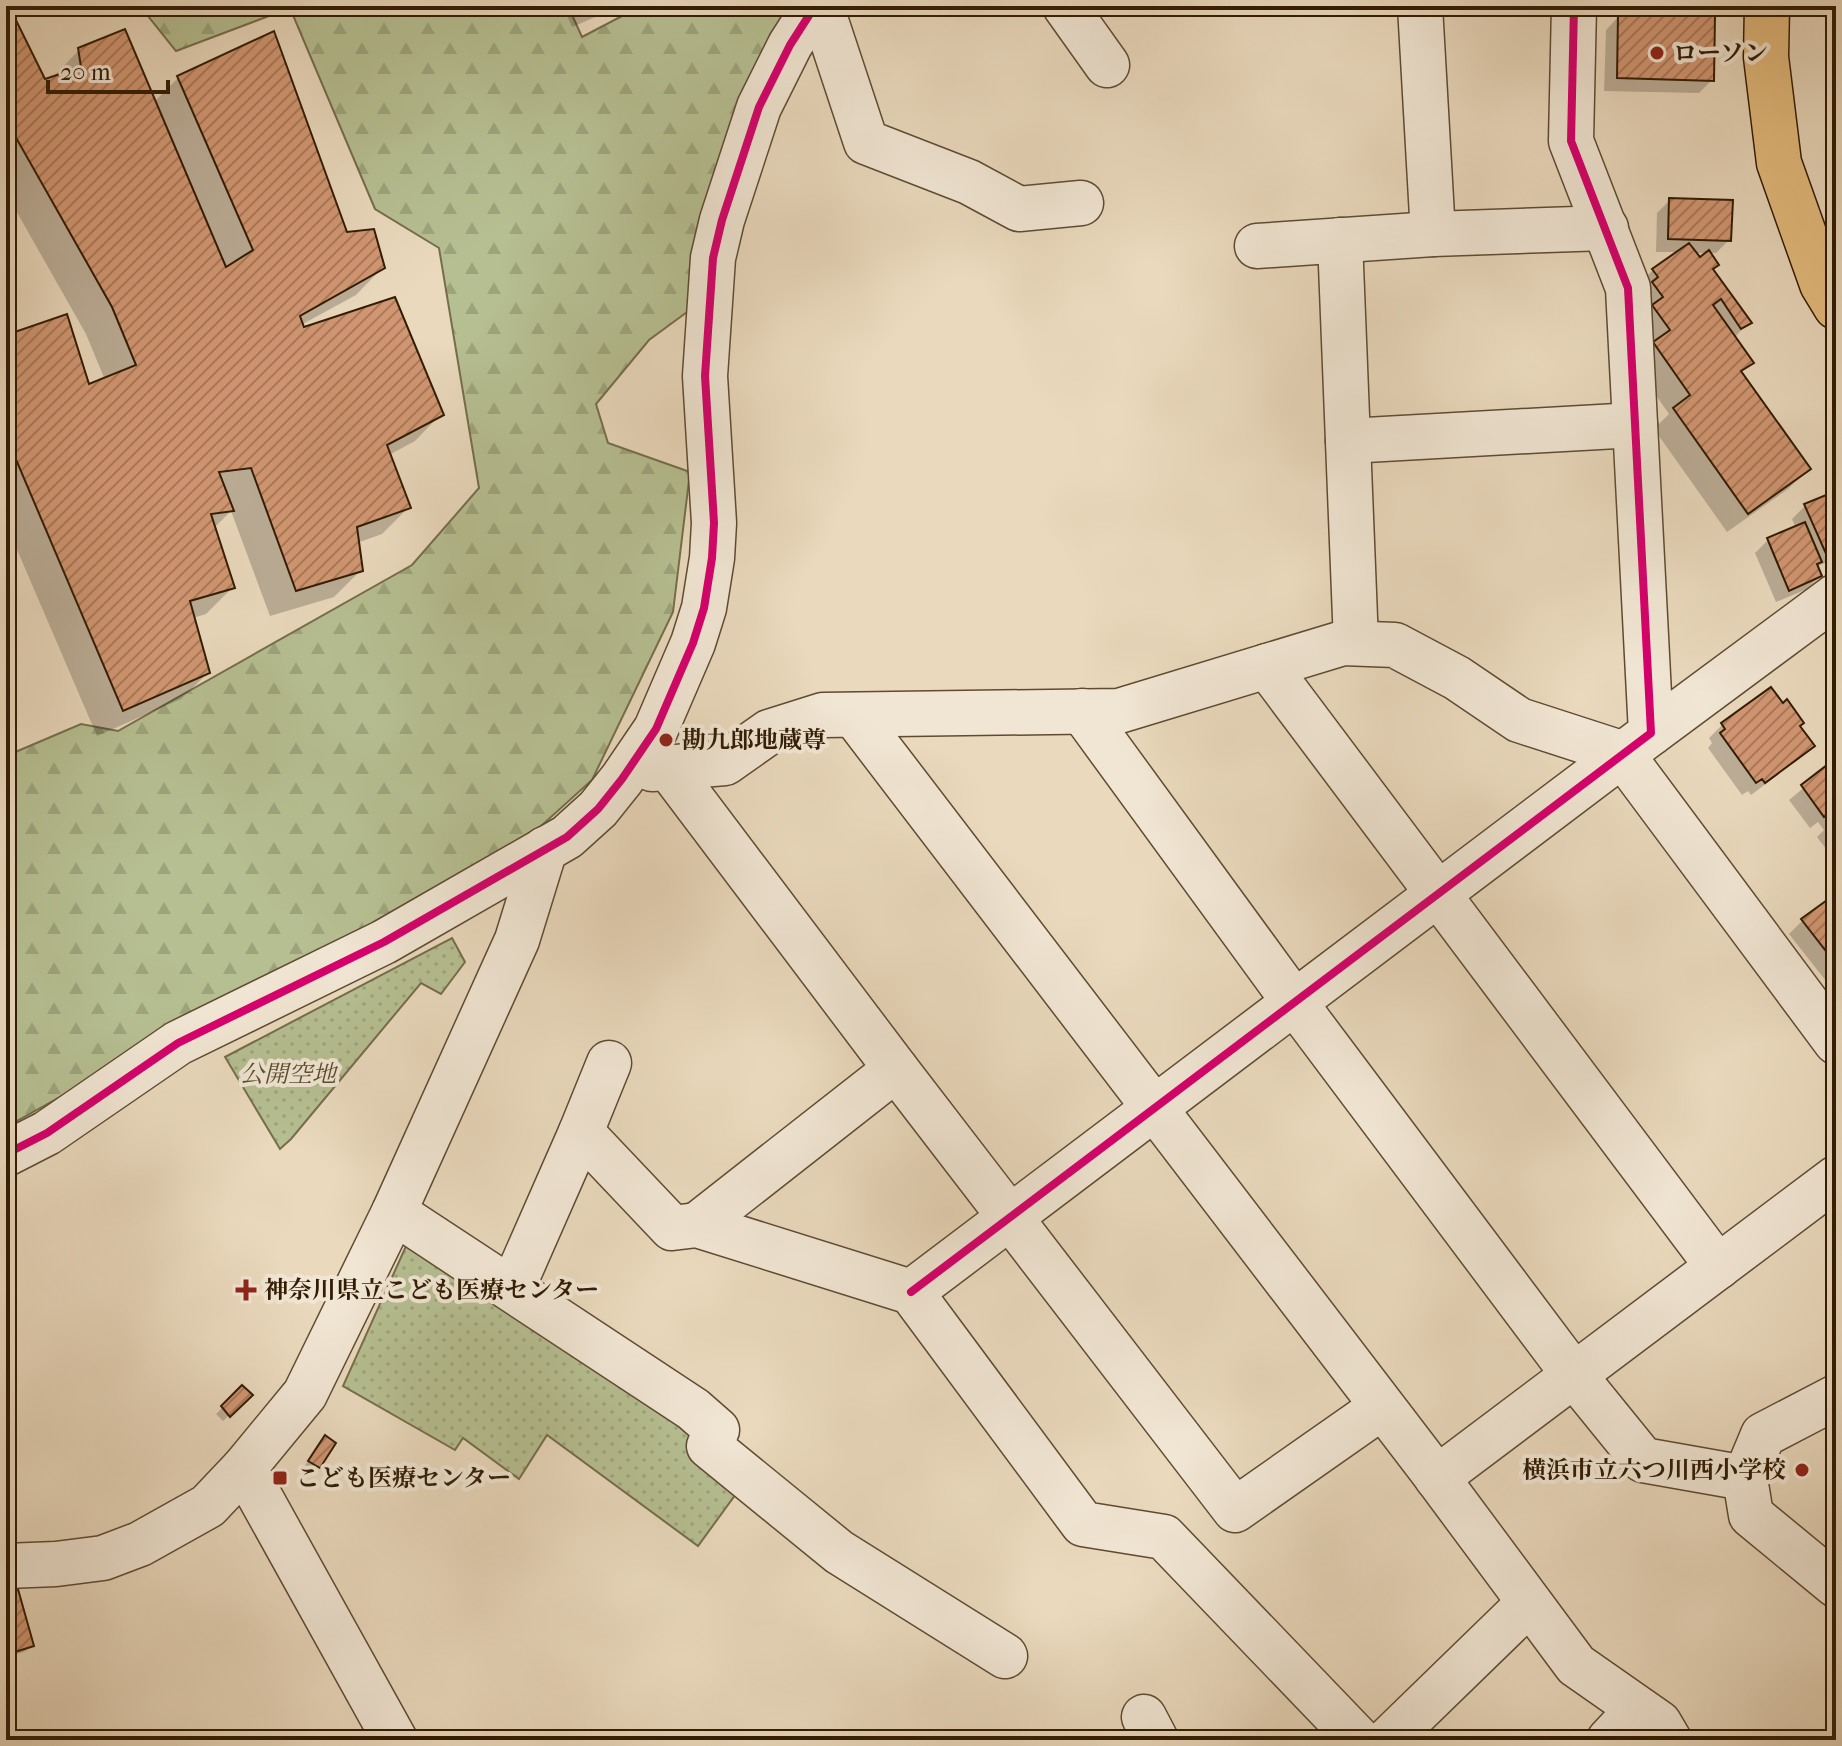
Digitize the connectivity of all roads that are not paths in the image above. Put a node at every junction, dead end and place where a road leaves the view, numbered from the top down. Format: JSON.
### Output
{"nodes":[{"id":1,"x":815,"y":6,"type":"edge"},
{"id":2,"x":821,"y":6,"type":"edge"},
{"id":3,"x":1065,"y":6,"type":"edge"},
{"id":4,"x":1420,"y":6,"type":"edge"},
{"id":5,"x":1574,"y":6,"type":"edge"},
{"id":6,"x":1767,"y":6,"type":"edge"},
{"id":7,"x":1107,"y":65,"type":"dead end"},
{"id":8,"x":1081,"y":203,"type":"dead end"},
{"id":9,"x":1606,"y":228,"type":"junction"},
{"id":10,"x":1433,"y":234,"type":"junction"},
{"id":11,"x":1340,"y":240,"type":"junction"},
{"id":12,"x":1257,"y":246,"type":"dead end"},
{"id":13,"x":1836,"y":307,"type":"edge"},
{"id":14,"x":1635,"y":425,"type":"junction"},
{"id":15,"x":1348,"y":441,"type":"junction"},
{"id":16,"x":1836,"y":596,"type":"edge"},
{"id":17,"x":1356,"y":643,"type":"junction"},
{"id":18,"x":1267,"y":666,"type":"junction"},
{"id":19,"x":1082,"y":711,"type":"junction"},
{"id":20,"x":854,"y":715,"type":"junction"},
{"id":21,"x":1636,"y":743,"type":"junction"},
{"id":22,"x":652,"y":764,"type":"junction"},
{"id":23,"x":545,"y":849,"type":"junction"},
{"id":24,"x":1437,"y":894,"type":"junction"},
{"id":25,"x":1295,"y":1003,"type":"junction"},
{"id":26,"x":1830,"y":1022,"type":"edge"},
{"id":27,"x":609,"y":1063,"type":"dead end"},
{"id":28,"x":896,"y":1069,"type":"junction"},
{"id":29,"x":1155,"y":1109,"type":"junction"},
{"id":30,"x":581,"y":1132,"type":"junction"},
{"id":31,"x":6,"y":1154,"type":"edge"},
{"id":32,"x":1836,"y":1178,"type":"edge"},
{"id":33,"x":394,"y":1212,"type":"junction"},
{"id":34,"x":1011,"y":1217,"type":"junction"},
{"id":35,"x":697,"y":1225,"type":"junction"},
{"id":36,"x":1718,"y":1267,"type":"junction"},
{"id":37,"x":512,"y":1289,"type":"junction"},
{"id":38,"x":911,"y":1292,"type":"junction"},
{"id":39,"x":1574,"y":1375,"type":"junction"},
{"id":40,"x":1836,"y":1397,"type":"edge"},
{"id":41,"x":1382,"y":1407,"type":"junction"},
{"id":42,"x":244,"y":1468,"type":"junction"},
{"id":43,"x":1437,"y":1478,"type":"junction"},
{"id":44,"x":1745,"y":1478,"type":"junction"},
{"id":45,"x":6,"y":1566,"type":"edge"},
{"id":46,"x":1836,"y":1585,"type":"edge"},
{"id":47,"x":1529,"y":1603,"type":"junction"},
{"id":48,"x":1005,"y":1656,"type":"dead end"},
{"id":49,"x":1624,"y":1724,"type":"edge"},
{"id":50,"x":395,"y":1740,"type":"edge"},
{"id":51,"x":1359,"y":1740,"type":"edge"},
{"id":52,"x":1388,"y":1740,"type":"edge"},
{"id":53,"x":1669,"y":1740,"type":"edge"}],
"edges":[{"from":1,"to":22,"type":"street"},
{"from":2,"to":8,"type":"street"},
{"from":3,"to":7,"type":"street"},
{"from":4,"to":10,"type":"street"},
{"from":5,"to":9,"type":"street"},
{"from":6,"to":13,"type":"main road"},
{"from":9,"to":10,"type":"street"},
{"from":9,"to":14,"type":"street"},
{"from":10,"to":11,"type":"street"},
{"from":11,"to":12,"type":"street"},
{"from":11,"to":15,"type":"street"},
{"from":14,"to":15,"type":"street"},
{"from":14,"to":21,"type":"street"},
{"from":15,"to":17,"type":"street"},
{"from":16,"to":21,"type":"street"},
{"from":17,"to":18,"type":"street"},
{"from":17,"to":21,"type":"street"},
{"from":18,"to":19,"type":"street"},
{"from":18,"to":24,"type":"street"},
{"from":19,"to":20,"type":"street"},
{"from":19,"to":25,"type":"street"},
{"from":20,"to":22,"type":"street"},
{"from":20,"to":29,"type":"street"},
{"from":21,"to":24,"type":"street"},
{"from":21,"to":26,"type":"street"},
{"from":22,"to":23,"type":"street"},
{"from":22,"to":28,"type":"street"},
{"from":23,"to":31,"type":"street"},
{"from":23,"to":33,"type":"street"},
{"from":24,"to":25,"type":"street"},
{"from":24,"to":36,"type":"street"},
{"from":25,"to":29,"type":"street"},
{"from":25,"to":39,"type":"street"},
{"from":27,"to":30,"type":"street"},
{"from":28,"to":34,"type":"street"},
{"from":28,"to":35,"type":"street"},
{"from":29,"to":34,"type":"street"},
{"from":29,"to":41,"type":"street"},
{"from":30,"to":35,"type":"street"},
{"from":30,"to":37,"type":"street"},
{"from":32,"to":36,"type":"street"},
{"from":33,"to":37,"type":"street"},
{"from":33,"to":42,"type":"street"},
{"from":34,"to":38,"type":"street"},
{"from":34,"to":41,"type":"street"},
{"from":35,"to":38,"type":"street"},
{"from":36,"to":39,"type":"street"},
{"from":37,"to":48,"type":"street"},
{"from":38,"to":51,"type":"street"},
{"from":39,"to":43,"type":"street"},
{"from":39,"to":44,"type":"street"},
{"from":40,"to":44,"type":"street"},
{"from":41,"to":43,"type":"street"},
{"from":42,"to":45,"type":"street"},
{"from":42,"to":50,"type":"street"},
{"from":43,"to":47,"type":"street"},
{"from":44,"to":46,"type":"street"},
{"from":47,"to":49,"type":"street"},
{"from":47,"to":52,"type":"street"},
{"from":49,"to":53,"type":"street"}]}
